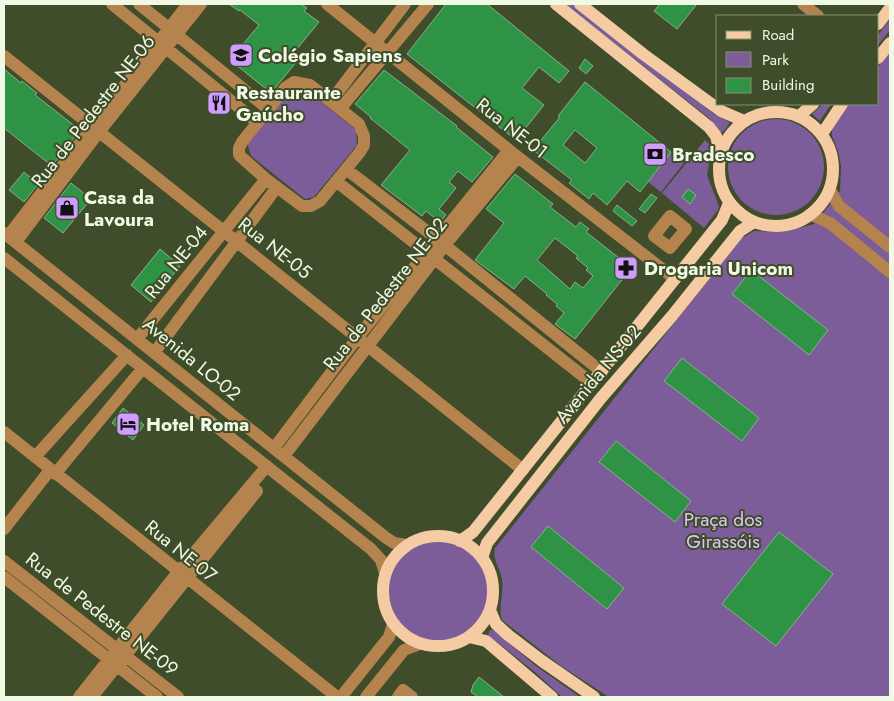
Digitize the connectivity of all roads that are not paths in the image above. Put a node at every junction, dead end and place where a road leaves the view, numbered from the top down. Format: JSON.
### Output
{"nodes":[{"id":1,"x":112,"y":4,"type":"edge"},
{"id":2,"x":139,"y":4,"type":"edge"},
{"id":3,"x":188,"y":4,"type":"edge"},
{"id":4,"x":201,"y":4,"type":"edge"},
{"id":5,"x":327,"y":4,"type":"edge"},
{"id":6,"x":405,"y":4,"type":"edge"},
{"id":7,"x":428,"y":4,"type":"edge"},
{"id":8,"x":556,"y":4,"type":"edge"},
{"id":9,"x":580,"y":4,"type":"edge"},
{"id":10,"x":803,"y":4,"type":"edge"},
{"id":11,"x":890,"y":8,"type":"edge"},
{"id":12,"x":817,"y":15,"type":"edge"},
{"id":13,"x":879,"y":23,"type":"edge"},
{"id":14,"x":173,"y":30,"type":"junction"},
{"id":15,"x":890,"y":42,"type":"edge"},
{"id":16,"x":376,"y":43,"type":"junction"},
{"id":17,"x":162,"y":45,"type":"junction"},
{"id":18,"x":387,"y":52,"type":"junction"},
{"id":19,"x":4,"y":56,"type":"edge"},
{"id":20,"x":879,"y":57,"type":"edge"},
{"id":21,"x":335,"y":105,"type":"junction"},
{"id":22,"x":812,"y":105,"type":"edge"},
{"id":23,"x":841,"y":105,"type":"edge"},
{"id":24,"x":268,"y":109,"type":"junction"},
{"id":25,"x":799,"y":116,"type":"junction"},
{"id":26,"x":744,"y":121,"type":"junction"},
{"id":27,"x":258,"y":122,"type":"junction"},
{"id":28,"x":95,"y":130,"type":"junction"},
{"id":29,"x":822,"y":134,"type":"junction"},
{"id":30,"x":720,"y":152,"type":"junction"},
{"id":31,"x":514,"y":154,"type":"junction"},
{"id":32,"x":346,"y":169,"type":"junction"},
{"id":33,"x":266,"y":178,"type":"junction"},
{"id":34,"x":336,"y":181,"type":"junction"},
{"id":35,"x":277,"y":187,"type":"junction"},
{"id":36,"x":830,"y":190,"type":"junction"},
{"id":37,"x":729,"y":203,"type":"junction"},
{"id":38,"x":810,"y":214,"type":"junction"},
{"id":39,"x":754,"y":222,"type":"junction"},
{"id":40,"x":224,"y":231,"type":"junction"},
{"id":41,"x":9,"y":237,"type":"edge"},
{"id":42,"x":237,"y":241,"type":"junction"},
{"id":43,"x":441,"y":242,"type":"junction"},
{"id":44,"x":890,"y":247,"type":"edge"},
{"id":45,"x":430,"y":255,"type":"junction"},
{"id":46,"x":4,"y":258,"type":"edge"},
{"id":47,"x":890,"y":272,"type":"edge"},
{"id":48,"x":675,"y":279,"type":"junction"},
{"id":49,"x":358,"y":337,"type":"junction"},
{"id":50,"x":137,"y":339,"type":"junction"},
{"id":51,"x":369,"y":345,"type":"junction"},
{"id":52,"x":154,"y":352,"type":"junction"},
{"id":53,"x":127,"y":355,"type":"junction"},
{"id":54,"x":143,"y":368,"type":"junction"},
{"id":55,"x":602,"y":372,"type":"junction"},
{"id":56,"x":592,"y":384,"type":"junction"},
{"id":57,"x":4,"y":432,"type":"edge"},
{"id":58,"x":274,"y":448,"type":"junction"},
{"id":59,"x":284,"y":456,"type":"junction"},
{"id":60,"x":46,"y":466,"type":"junction"},
{"id":61,"x":270,"y":469,"type":"junction"},
{"id":62,"x":524,"y":470,"type":"junction"},
{"id":63,"x":4,"y":516,"type":"edge"},
{"id":64,"x":4,"y":529,"type":"edge"},
{"id":65,"x":460,"y":541,"type":"junction"},
{"id":66,"x":407,"y":545,"type":"junction"},
{"id":67,"x":482,"y":558,"type":"junction"},
{"id":68,"x":4,"y":561,"type":"edge"},
{"id":69,"x":385,"y":573,"type":"junction"},
{"id":70,"x":182,"y":575,"type":"junction"},
{"id":71,"x":4,"y":577,"type":"edge"},
{"id":72,"x":490,"y":610,"type":"junction"},
{"id":73,"x":393,"y":624,"type":"junction"},
{"id":74,"x":469,"y":637,"type":"junction"},
{"id":75,"x":420,"y":644,"type":"junction"},
{"id":76,"x":116,"y":658,"type":"junction"},
{"id":77,"x":78,"y":697,"type":"edge"},
{"id":78,"x":92,"y":697,"type":"edge"},
{"id":79,"x":156,"y":697,"type":"edge"},
{"id":80,"x":178,"y":697,"type":"edge"},
{"id":81,"x":337,"y":697,"type":"edge"},
{"id":82,"x":341,"y":697,"type":"edge"},
{"id":83,"x":366,"y":697,"type":"edge"},
{"id":84,"x":398,"y":697,"type":"edge"},
{"id":85,"x":412,"y":697,"type":"edge"},
{"id":86,"x":552,"y":697,"type":"edge"},
{"id":87,"x":594,"y":697,"type":"edge"}],
"edges":[{"from":1,"to":17,"type":"street"},
{"from":2,"to":14,"type":"street"},
{"from":3,"to":14,"type":"street","name":"Rua de Pedestre NE-06"},
{"from":4,"to":14,"type":"street","name":"Rua de Pedestre NE-06"},
{"from":5,"to":16,"type":"street","name":"Rua NE-01"},
{"from":6,"to":16,"type":"street"},
{"from":7,"to":18,"type":"street"},
{"from":8,"to":30,"type":"main road"},
{"from":9,"to":26,"type":"main road"},
{"from":10,"to":12,"type":"street"},
{"from":11,"to":13,"type":"main road"},
{"from":14,"to":17,"type":"street","name":"Rua de Pedestre NE-06"},
{"from":14,"to":24,"type":"street"},
{"from":15,"to":20,"type":"main road"},
{"from":16,"to":18,"type":"street","name":"Rua NE-01"},
{"from":16,"to":21,"type":"street"},
{"from":17,"to":27,"type":"street"},
{"from":17,"to":28,"type":"street","name":"Rua de Pedestre NE-06"},
{"from":18,"to":21,"type":"street"},
{"from":18,"to":31,"type":"street","name":"Rua NE-01"},
{"from":19,"to":28,"type":"street","name":"Rua NE-05"},
{"from":21,"to":24,"type":"street"},
{"from":21,"to":32,"type":"street"},
{"from":22,"to":25,"type":"main road"},
{"from":23,"to":29,"type":"main road"},
{"from":24,"to":27,"type":"street"},
{"from":25,"to":26,"type":"main road"},
{"from":25,"to":29,"type":"main road"},
{"from":26,"to":30,"type":"main road"},
{"from":27,"to":33,"type":"street"},
{"from":28,"to":40,"type":"street","name":"Rua NE-05"},
{"from":28,"to":41,"type":"street","name":"Rua de Pedestre NE-06"},
{"from":29,"to":36,"type":"main road"},
{"from":30,"to":37,"type":"main road"},
{"from":31,"to":43,"type":"street","name":"Rua de Pedestre NE-02"},
{"from":31,"to":48,"type":"street","name":"Rua NE-01"},
{"from":32,"to":34,"type":"street"},
{"from":32,"to":43,"type":"street"},
{"from":33,"to":35,"type":"street"},
{"from":33,"to":40,"type":"street","name":"Rua NE-04"},
{"from":34,"to":35,"type":"street"},
{"from":34,"to":45,"type":"street"},
{"from":35,"to":42,"type":"street","name":"Rua NE-04"},
{"from":36,"to":38,"type":"main road"},
{"from":36,"to":44,"type":"street"},
{"from":37,"to":39,"type":"main road"},
{"from":37,"to":48,"type":"main road","name":"Avenida NS-02"},
{"from":38,"to":39,"type":"main road"},
{"from":38,"to":47,"type":"street"},
{"from":39,"to":67,"type":"main road","name":"Avenida NS-02"},
{"from":40,"to":42,"type":"street","name":"Rua NE-05"},
{"from":40,"to":50,"type":"street","name":"Rua NE-04"},
{"from":41,"to":50,"type":"street","name":"Avenida LO-02"},
{"from":42,"to":49,"type":"street","name":"Rua NE-05"},
{"from":42,"to":52,"type":"street","name":"Rua NE-04"},
{"from":43,"to":45,"type":"street","name":"Rua de Pedestre NE-02"},
{"from":43,"to":55,"type":"street"},
{"from":45,"to":49,"type":"street","name":"Rua de Pedestre NE-02"},
{"from":45,"to":51,"type":"street","name":"Rua de Pedestre NE-02"},
{"from":45,"to":56,"type":"street"},
{"from":46,"to":53,"type":"street","name":"Avenida LO-02"},
{"from":48,"to":55,"type":"main road","name":"Avenida NS-02"},
{"from":49,"to":51,"type":"street","name":"Rua NE-05"},
{"from":49,"to":58,"type":"street","name":"Rua de Pedestre NE-02"},
{"from":50,"to":52,"type":"street","name":"Avenida LO-02"},
{"from":51,"to":59,"type":"street","name":"Rua de Pedestre NE-02"},
{"from":51,"to":62,"type":"street","name":"Rua NE-05"},
{"from":52,"to":58,"type":"street","name":"Avenida LO-02"},
{"from":53,"to":54,"type":"street","name":"Avenida LO-02"},
{"from":53,"to":60,"type":"street"},
{"from":54,"to":60,"type":"street"},
{"from":54,"to":61,"type":"street","name":"Avenida LO-02"},
{"from":55,"to":56,"type":"main road","name":"Avenida NS-02"},
{"from":56,"to":62,"type":"main road","name":"Avenida NS-02"},
{"from":57,"to":60,"type":"street","name":"Rua NE-07"},
{"from":58,"to":59,"type":"street","name":"Avenida LO-02"},
{"from":59,"to":66,"type":"street","name":"Avenida LO-02"},
{"from":60,"to":63,"type":"street"},
{"from":60,"to":64,"type":"street"},
{"from":60,"to":70,"type":"street","name":"Rua NE-07"},
{"from":61,"to":69,"type":"street","name":"Avenida LO-02"},
{"from":61,"to":70,"type":"street"},
{"from":62,"to":65,"type":"main road","name":"Avenida NS-02"},
{"from":65,"to":66,"type":"main road"},
{"from":65,"to":67,"type":"main road"},
{"from":66,"to":69,"type":"main road"},
{"from":67,"to":72,"type":"main road"},
{"from":68,"to":76,"type":"street","name":"Rua de Pedestre NE-09"},
{"from":69,"to":73,"type":"main road"},
{"from":70,"to":76,"type":"street"},
{"from":70,"to":81,"type":"street","name":"Rua NE-07"},
{"from":71,"to":76,"type":"street","name":"Rua de Pedestre NE-09"},
{"from":72,"to":74,"type":"main road"},
{"from":72,"to":87,"type":"main road"},
{"from":73,"to":75,"type":"main road"},
{"from":73,"to":82,"type":"street"},
{"from":74,"to":75,"type":"main road"},
{"from":74,"to":86,"type":"main road"},
{"from":75,"to":83,"type":"street"},
{"from":76,"to":77,"type":"street"},
{"from":76,"to":78,"type":"street"},
{"from":76,"to":79,"type":"street","name":"Rua de Pedestre NE-09"},
{"from":76,"to":80,"type":"street","name":"Rua de Pedestre NE-09"},
{"from":84,"to":85,"type":"street"}]}
